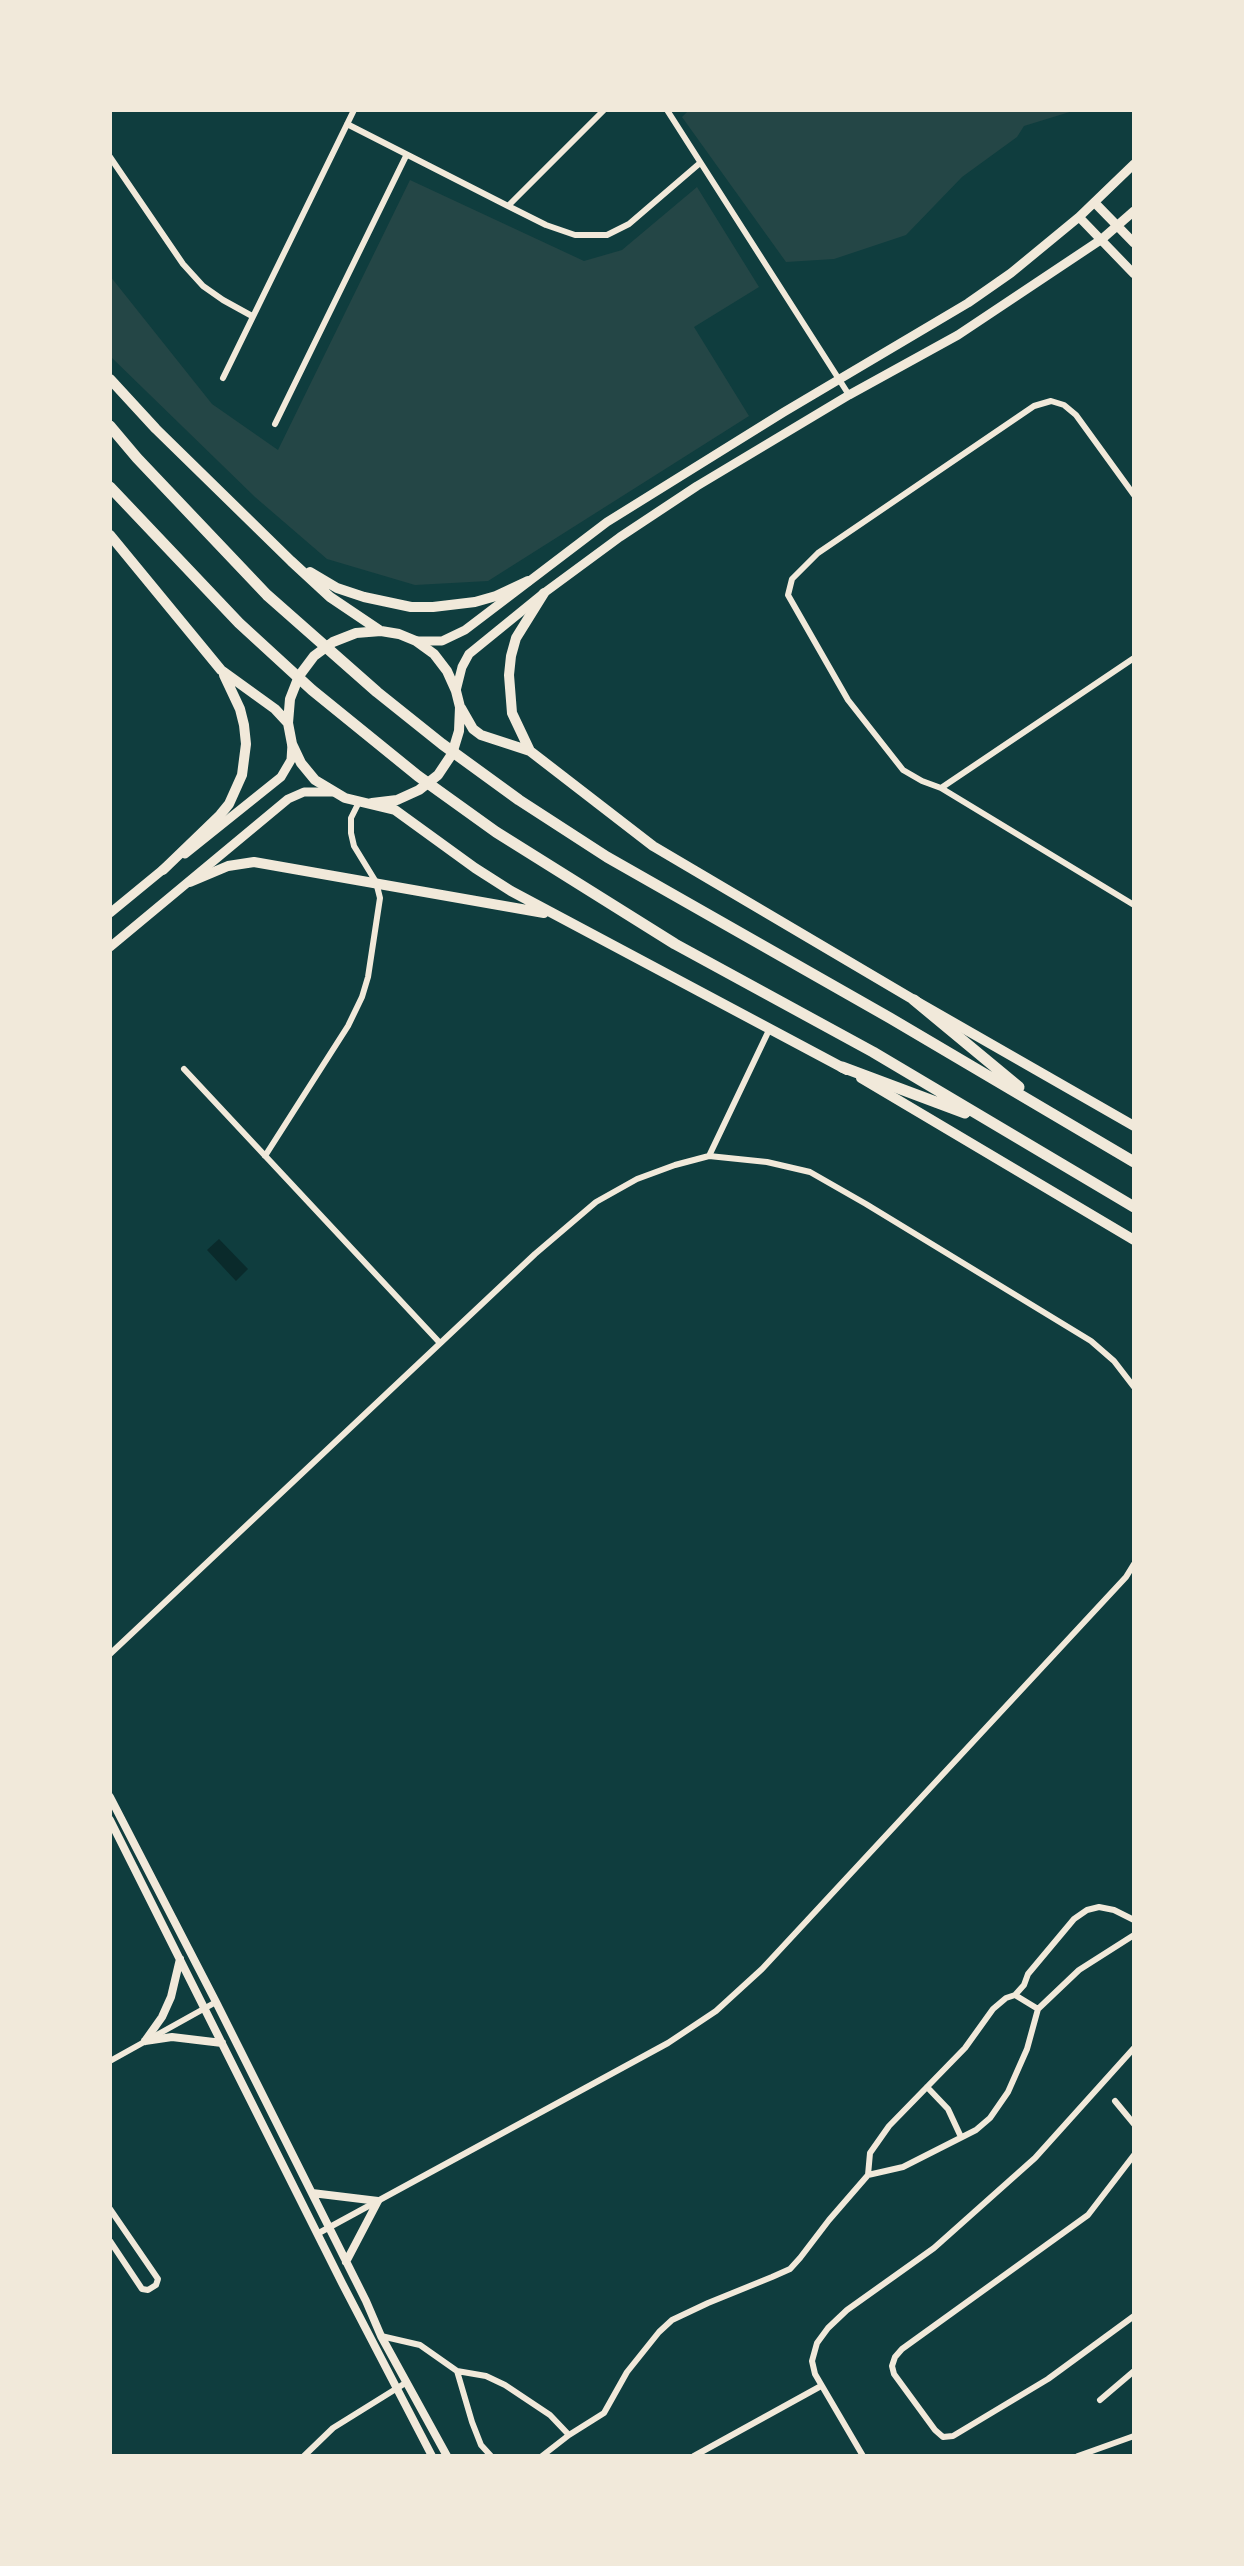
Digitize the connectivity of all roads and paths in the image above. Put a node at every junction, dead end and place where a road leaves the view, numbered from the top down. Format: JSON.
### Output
{"nodes":[{"id":1,"x":354,"y":110,"type":"edge"},
{"id":2,"x":604,"y":110,"type":"edge"},
{"id":3,"x":670,"y":111,"type":"edge"},
{"id":4,"x":347,"y":124,"type":"junction"},
{"id":5,"x":406,"y":156,"type":"junction"},
{"id":6,"x":110,"y":157,"type":"edge"},
{"id":7,"x":700,"y":163,"type":"junction"},
{"id":8,"x":1134,"y":164,"type":"edge"},
{"id":9,"x":1095,"y":203,"type":"junction"},
{"id":10,"x":508,"y":206,"type":"junction"},
{"id":11,"x":1134,"y":211,"type":"edge"},
{"id":12,"x":1079,"y":217,"type":"junction"},
{"id":13,"x":1117,"y":226,"type":"junction"},
{"id":14,"x":1102,"y":239,"type":"junction"},
{"id":15,"x":1134,"y":243,"type":"edge"},
{"id":16,"x":1134,"y":274,"type":"edge"},
{"id":17,"x":252,"y":316,"type":"junction"},
{"id":18,"x":223,"y":378,"type":"dead end"},
{"id":19,"x":110,"y":379,"type":"edge"},
{"id":20,"x":839,"y":379,"type":"junction"},
{"id":21,"x":849,"y":395,"type":"junction"},
{"id":22,"x":275,"y":424,"type":"dead end"},
{"id":23,"x":110,"y":426,"type":"edge"},
{"id":24,"x":110,"y":487,"type":"edge"},
{"id":25,"x":1134,"y":495,"type":"edge"},
{"id":26,"x":110,"y":535,"type":"edge"},
{"id":27,"x":291,"y":561,"type":"junction"},
{"id":28,"x":528,"y":581,"type":"junction"},
{"id":29,"x":544,"y":593,"type":"junction"},
{"id":30,"x":381,"y":631,"type":"junction"},
{"id":31,"x":416,"y":641,"type":"junction"},
{"id":32,"x":1134,"y":658,"type":"edge"},
{"id":33,"x":221,"y":670,"type":"junction"},
{"id":34,"x":456,"y":691,"type":"junction"},
{"id":35,"x":460,"y":707,"type":"junction"},
{"id":36,"x":288,"y":723,"type":"junction"},
{"id":37,"x":292,"y":744,"type":"junction"},
{"id":38,"x":530,"y":751,"type":"junction"},
{"id":39,"x":941,"y":788,"type":"junction"},
{"id":40,"x":332,"y":792,"type":"junction"},
{"id":41,"x":359,"y":802,"type":"junction"},
{"id":42,"x":372,"y":803,"type":"junction"},
{"id":43,"x":163,"y":870,"type":"junction"},
{"id":44,"x":190,"y":882,"type":"junction"},
{"id":45,"x":376,"y":882,"type":"junction"},
{"id":46,"x":1134,"y":905,"type":"edge"},
{"id":47,"x":110,"y":913,"type":"edge"},
{"id":48,"x":573,"y":924,"type":"junction"},
{"id":49,"x":110,"y":947,"type":"edge"},
{"id":50,"x":914,"y":1000,"type":"junction"},
{"id":51,"x":770,"y":1028,"type":"junction"},
{"id":52,"x":842,"y":1067,"type":"junction"},
{"id":53,"x":184,"y":1069,"type":"dead end"},
{"id":54,"x":1044,"y":1108,"type":"junction"},
{"id":55,"x":993,"y":1123,"type":"junction"},
{"id":56,"x":1134,"y":1126,"type":"edge"},
{"id":57,"x":265,"y":1156,"type":"junction"},
{"id":58,"x":709,"y":1156,"type":"junction"},
{"id":59,"x":1134,"y":1162,"type":"edge"},
{"id":60,"x":1134,"y":1207,"type":"edge"},
{"id":61,"x":1134,"y":1240,"type":"edge"},
{"id":62,"x":440,"y":1343,"type":"junction"},
{"id":63,"x":1134,"y":1387,"type":"edge"},
{"id":64,"x":1134,"y":1564,"type":"edge"},
{"id":65,"x":110,"y":1654,"type":"edge"},
{"id":66,"x":110,"y":1797,"type":"edge"},
{"id":67,"x":110,"y":1820,"type":"edge"},
{"id":68,"x":1134,"y":1920,"type":"edge"},
{"id":69,"x":1134,"y":1935,"type":"edge"},
{"id":70,"x":180,"y":1959,"type":"junction"},
{"id":71,"x":1015,"y":1995,"type":"junction"},
{"id":72,"x":216,"y":2002,"type":"junction"},
{"id":73,"x":205,"y":2007,"type":"junction"},
{"id":74,"x":1038,"y":2009,"type":"junction"},
{"id":75,"x":145,"y":2041,"type":"junction"},
{"id":76,"x":222,"y":2043,"type":"junction"},
{"id":77,"x":1134,"y":2048,"type":"edge"},
{"id":78,"x":110,"y":2061,"type":"edge"},
{"id":79,"x":927,"y":2087,"type":"junction"},
{"id":80,"x":1115,"y":2101,"type":"dead end"},
{"id":81,"x":1134,"y":2124,"type":"edge"},
{"id":82,"x":961,"y":2137,"type":"junction"},
{"id":83,"x":1134,"y":2155,"type":"edge"},
{"id":84,"x":868,"y":2175,"type":"junction"},
{"id":85,"x":312,"y":2193,"type":"junction"},
{"id":86,"x":378,"y":2201,"type":"junction"},
{"id":87,"x":110,"y":2209,"type":"edge"},
{"id":88,"x":329,"y":2228,"type":"junction"},
{"id":89,"x":317,"y":2234,"type":"junction"},
{"id":90,"x":110,"y":2241,"type":"edge"},
{"id":91,"x":346,"y":2262,"type":"junction"},
{"id":92,"x":1134,"y":2316,"type":"edge"},
{"id":93,"x":381,"y":2336,"type":"junction"},
{"id":94,"x":457,"y":2371,"type":"junction"},
{"id":95,"x":1134,"y":2371,"type":"edge"},
{"id":96,"x":407,"y":2382,"type":"junction"},
{"id":97,"x":821,"y":2386,"type":"junction"},
{"id":98,"x":396,"y":2388,"type":"junction"},
{"id":99,"x":1100,"y":2400,"type":"dead end"},
{"id":100,"x":569,"y":2435,"type":"junction"},
{"id":101,"x":1134,"y":2436,"type":"edge"},
{"id":102,"x":304,"y":2456,"type":"edge"},
{"id":103,"x":432,"y":2456,"type":"edge"},
{"id":104,"x":447,"y":2456,"type":"edge"},
{"id":105,"x":491,"y":2456,"type":"edge"},
{"id":106,"x":542,"y":2456,"type":"edge"},
{"id":107,"x":694,"y":2456,"type":"edge"},
{"id":108,"x":863,"y":2456,"type":"edge"},
{"id":109,"x":1078,"y":2456,"type":"edge"}],
"edges":[{"from":1,"to":4,"type":"street"},
{"from":2,"to":10,"type":"street"},
{"from":3,"to":7,"type":"street"},
{"from":4,"to":5,"type":"street"},
{"from":4,"to":17,"type":"street"},
{"from":5,"to":10,"type":"street"},
{"from":5,"to":22,"type":"street"},
{"from":6,"to":17,"type":"street"},
{"from":7,"to":10,"type":"street"},
{"from":7,"to":20,"type":"street"},
{"from":8,"to":9,"type":"main road"},
{"from":9,"to":12,"type":"main road"},
{"from":9,"to":13,"type":"main road"},
{"from":11,"to":13,"type":"main road"},
{"from":12,"to":14,"type":"main road"},
{"from":12,"to":20,"type":"main road"},
{"from":13,"to":14,"type":"main road"},
{"from":13,"to":15,"type":"main road"},
{"from":14,"to":16,"type":"main road"},
{"from":14,"to":21,"type":"main road"},
{"from":17,"to":18,"type":"street"},
{"from":19,"to":27,"type":"highway"},
{"from":20,"to":21,"type":"street"},
{"from":20,"to":28,"type":"main road"},
{"from":21,"to":29,"type":"main road"},
{"from":23,"to":54,"type":"highway"},
{"from":24,"to":55,"type":"highway"},
{"from":25,"to":39,"type":"street"},
{"from":26,"to":33,"type":"highway"},
{"from":27,"to":28,"type":"highway"},
{"from":27,"to":30,"type":"highway"},
{"from":28,"to":31,"type":"main road"},
{"from":29,"to":34,"type":"main road"},
{"from":29,"to":38,"type":"highway"},
{"from":30,"to":31,"type":"highway"},
{"from":30,"to":36,"type":"highway"},
{"from":31,"to":34,"type":"highway"},
{"from":32,"to":39,"type":"street"},
{"from":33,"to":36,"type":"highway"},
{"from":33,"to":43,"type":"highway"},
{"from":34,"to":35,"type":"highway"},
{"from":35,"to":38,"type":"highway"},
{"from":35,"to":42,"type":"highway"},
{"from":36,"to":37,"type":"highway"},
{"from":37,"to":40,"type":"highway"},
{"from":37,"to":43,"type":"main road"},
{"from":38,"to":50,"type":"highway"},
{"from":39,"to":46,"type":"street"},
{"from":40,"to":41,"type":"highway"},
{"from":40,"to":44,"type":"main road"},
{"from":41,"to":42,"type":"highway"},
{"from":41,"to":45,"type":"street"},
{"from":42,"to":48,"type":"highway"},
{"from":43,"to":47,"type":"main road"},
{"from":44,"to":45,"type":"highway"},
{"from":44,"to":49,"type":"main road"},
{"from":45,"to":48,"type":"highway"},
{"from":45,"to":57,"type":"street"},
{"from":48,"to":51,"type":"highway"},
{"from":50,"to":54,"type":"highway"},
{"from":50,"to":56,"type":"highway"},
{"from":51,"to":52,"type":"highway"},
{"from":51,"to":58,"type":"street"},
{"from":52,"to":55,"type":"highway"},
{"from":52,"to":61,"type":"highway"},
{"from":53,"to":57,"type":"street"},
{"from":54,"to":59,"type":"highway"},
{"from":55,"to":60,"type":"highway"},
{"from":57,"to":62,"type":"street"},
{"from":58,"to":62,"type":"street"},
{"from":58,"to":63,"type":"street"},
{"from":62,"to":65,"type":"street"},
{"from":64,"to":86,"type":"street"},
{"from":66,"to":72,"type":"street"},
{"from":67,"to":70,"type":"street"},
{"from":68,"to":71,"type":"street"},
{"from":69,"to":74,"type":"street"},
{"from":70,"to":73,"type":"street"},
{"from":70,"to":75,"type":"street"},
{"from":71,"to":74,"type":"street"},
{"from":71,"to":79,"type":"street"},
{"from":72,"to":73,"type":"street"},
{"from":72,"to":85,"type":"street"},
{"from":73,"to":75,"type":"street"},
{"from":73,"to":76,"type":"street"},
{"from":74,"to":82,"type":"street"},
{"from":75,"to":76,"type":"street"},
{"from":75,"to":78,"type":"street"},
{"from":76,"to":89,"type":"street"},
{"from":77,"to":97,"type":"street"},
{"from":79,"to":82,"type":"street"},
{"from":79,"to":84,"type":"street"},
{"from":80,"to":81,"type":"street"},
{"from":82,"to":84,"type":"street"},
{"from":83,"to":92,"type":"street"},
{"from":84,"to":100,"type":"street"},
{"from":85,"to":86,"type":"street"},
{"from":85,"to":88,"type":"street"},
{"from":86,"to":88,"type":"street"},
{"from":86,"to":91,"type":"street"},
{"from":87,"to":90,"type":"street"},
{"from":88,"to":89,"type":"street"},
{"from":88,"to":91,"type":"street"},
{"from":89,"to":98,"type":"street"},
{"from":91,"to":93,"type":"street"},
{"from":93,"to":94,"type":"street"},
{"from":93,"to":96,"type":"street"},
{"from":94,"to":100,"type":"street"},
{"from":94,"to":105,"type":"street"},
{"from":95,"to":99,"type":"street"},
{"from":96,"to":98,"type":"street"},
{"from":96,"to":104,"type":"street"},
{"from":97,"to":107,"type":"street"},
{"from":97,"to":108,"type":"street"},
{"from":98,"to":102,"type":"street"},
{"from":98,"to":103,"type":"street"},
{"from":100,"to":106,"type":"street"},
{"from":101,"to":109,"type":"street"}]}
